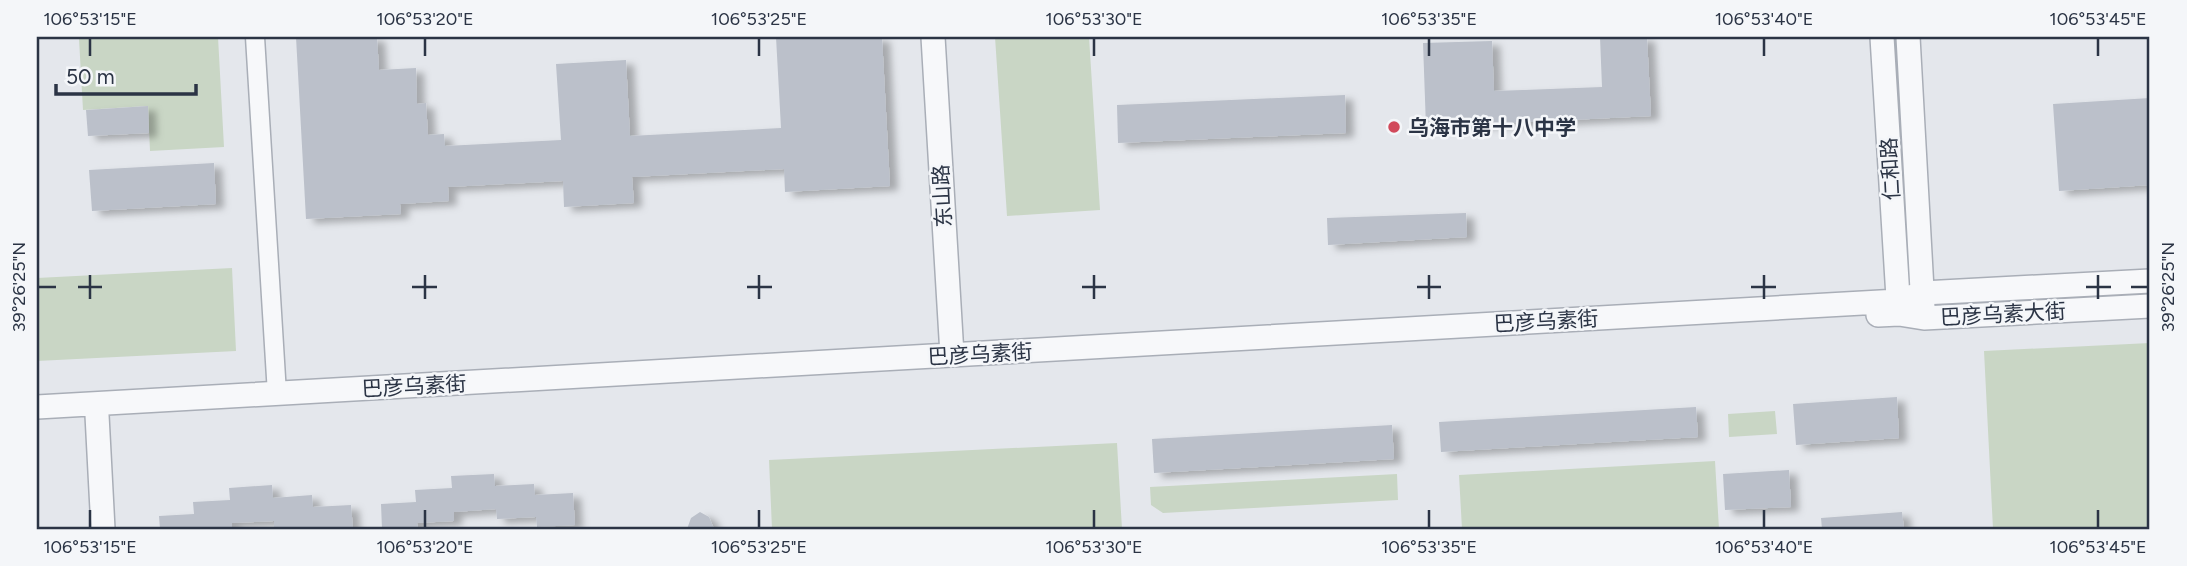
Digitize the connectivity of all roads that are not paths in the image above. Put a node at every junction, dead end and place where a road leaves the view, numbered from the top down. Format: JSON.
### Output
{"nodes":[{"id":1,"x":255,"y":37,"type":"edge"},
{"id":2,"x":933,"y":37,"type":"edge"},
{"id":3,"x":1882,"y":37,"type":"edge"},
{"id":4,"x":1908,"y":37,"type":"edge"},
{"id":5,"x":2150,"y":281,"type":"edge"},
{"id":6,"x":1923,"y":293,"type":"junction"},
{"id":7,"x":2150,"y":306,"type":"edge"},
{"id":8,"x":1898,"y":307,"type":"junction"},
{"id":9,"x":1924,"y":318,"type":"junction"},
{"id":10,"x":952,"y":355,"type":"junction"},
{"id":11,"x":277,"y":394,"type":"junction"},
{"id":12,"x":37,"y":407,"type":"edge"},
{"id":13,"x":97,"y":415,"type":"junction"},
{"id":14,"x":37,"y":419,"type":"edge"},
{"id":15,"x":103,"y":529,"type":"edge"}],
"edges":[{"from":1,"to":11,"type":"street"},
{"from":2,"to":10,"type":"street","name":"东山路"},
{"from":3,"to":8,"type":"street","name":"仁和路"},
{"from":4,"to":6,"type":"street","name":"仁和路"},
{"from":5,"to":6,"type":"street","name":"巴彦乌素大街"},
{"from":6,"to":8,"type":"street","name":"巴彦乌素街"},
{"from":6,"to":9,"type":"street","name":"仁和路"},
{"from":7,"to":9,"type":"street","name":"巴彦乌素大街"},
{"from":8,"to":9,"type":"street","name":"巴彦乌素大街"},
{"from":8,"to":10,"type":"street","name":"巴彦乌素街"},
{"from":8,"to":13,"type":"street","name":"巴彦乌素街"},
{"from":10,"to":11,"type":"street","name":"巴彦乌素街"},
{"from":11,"to":12,"type":"street","name":"巴彦乌素街"},
{"from":13,"to":14,"type":"street","name":"巴彦乌素街"},
{"from":13,"to":15,"type":"street"}]}
